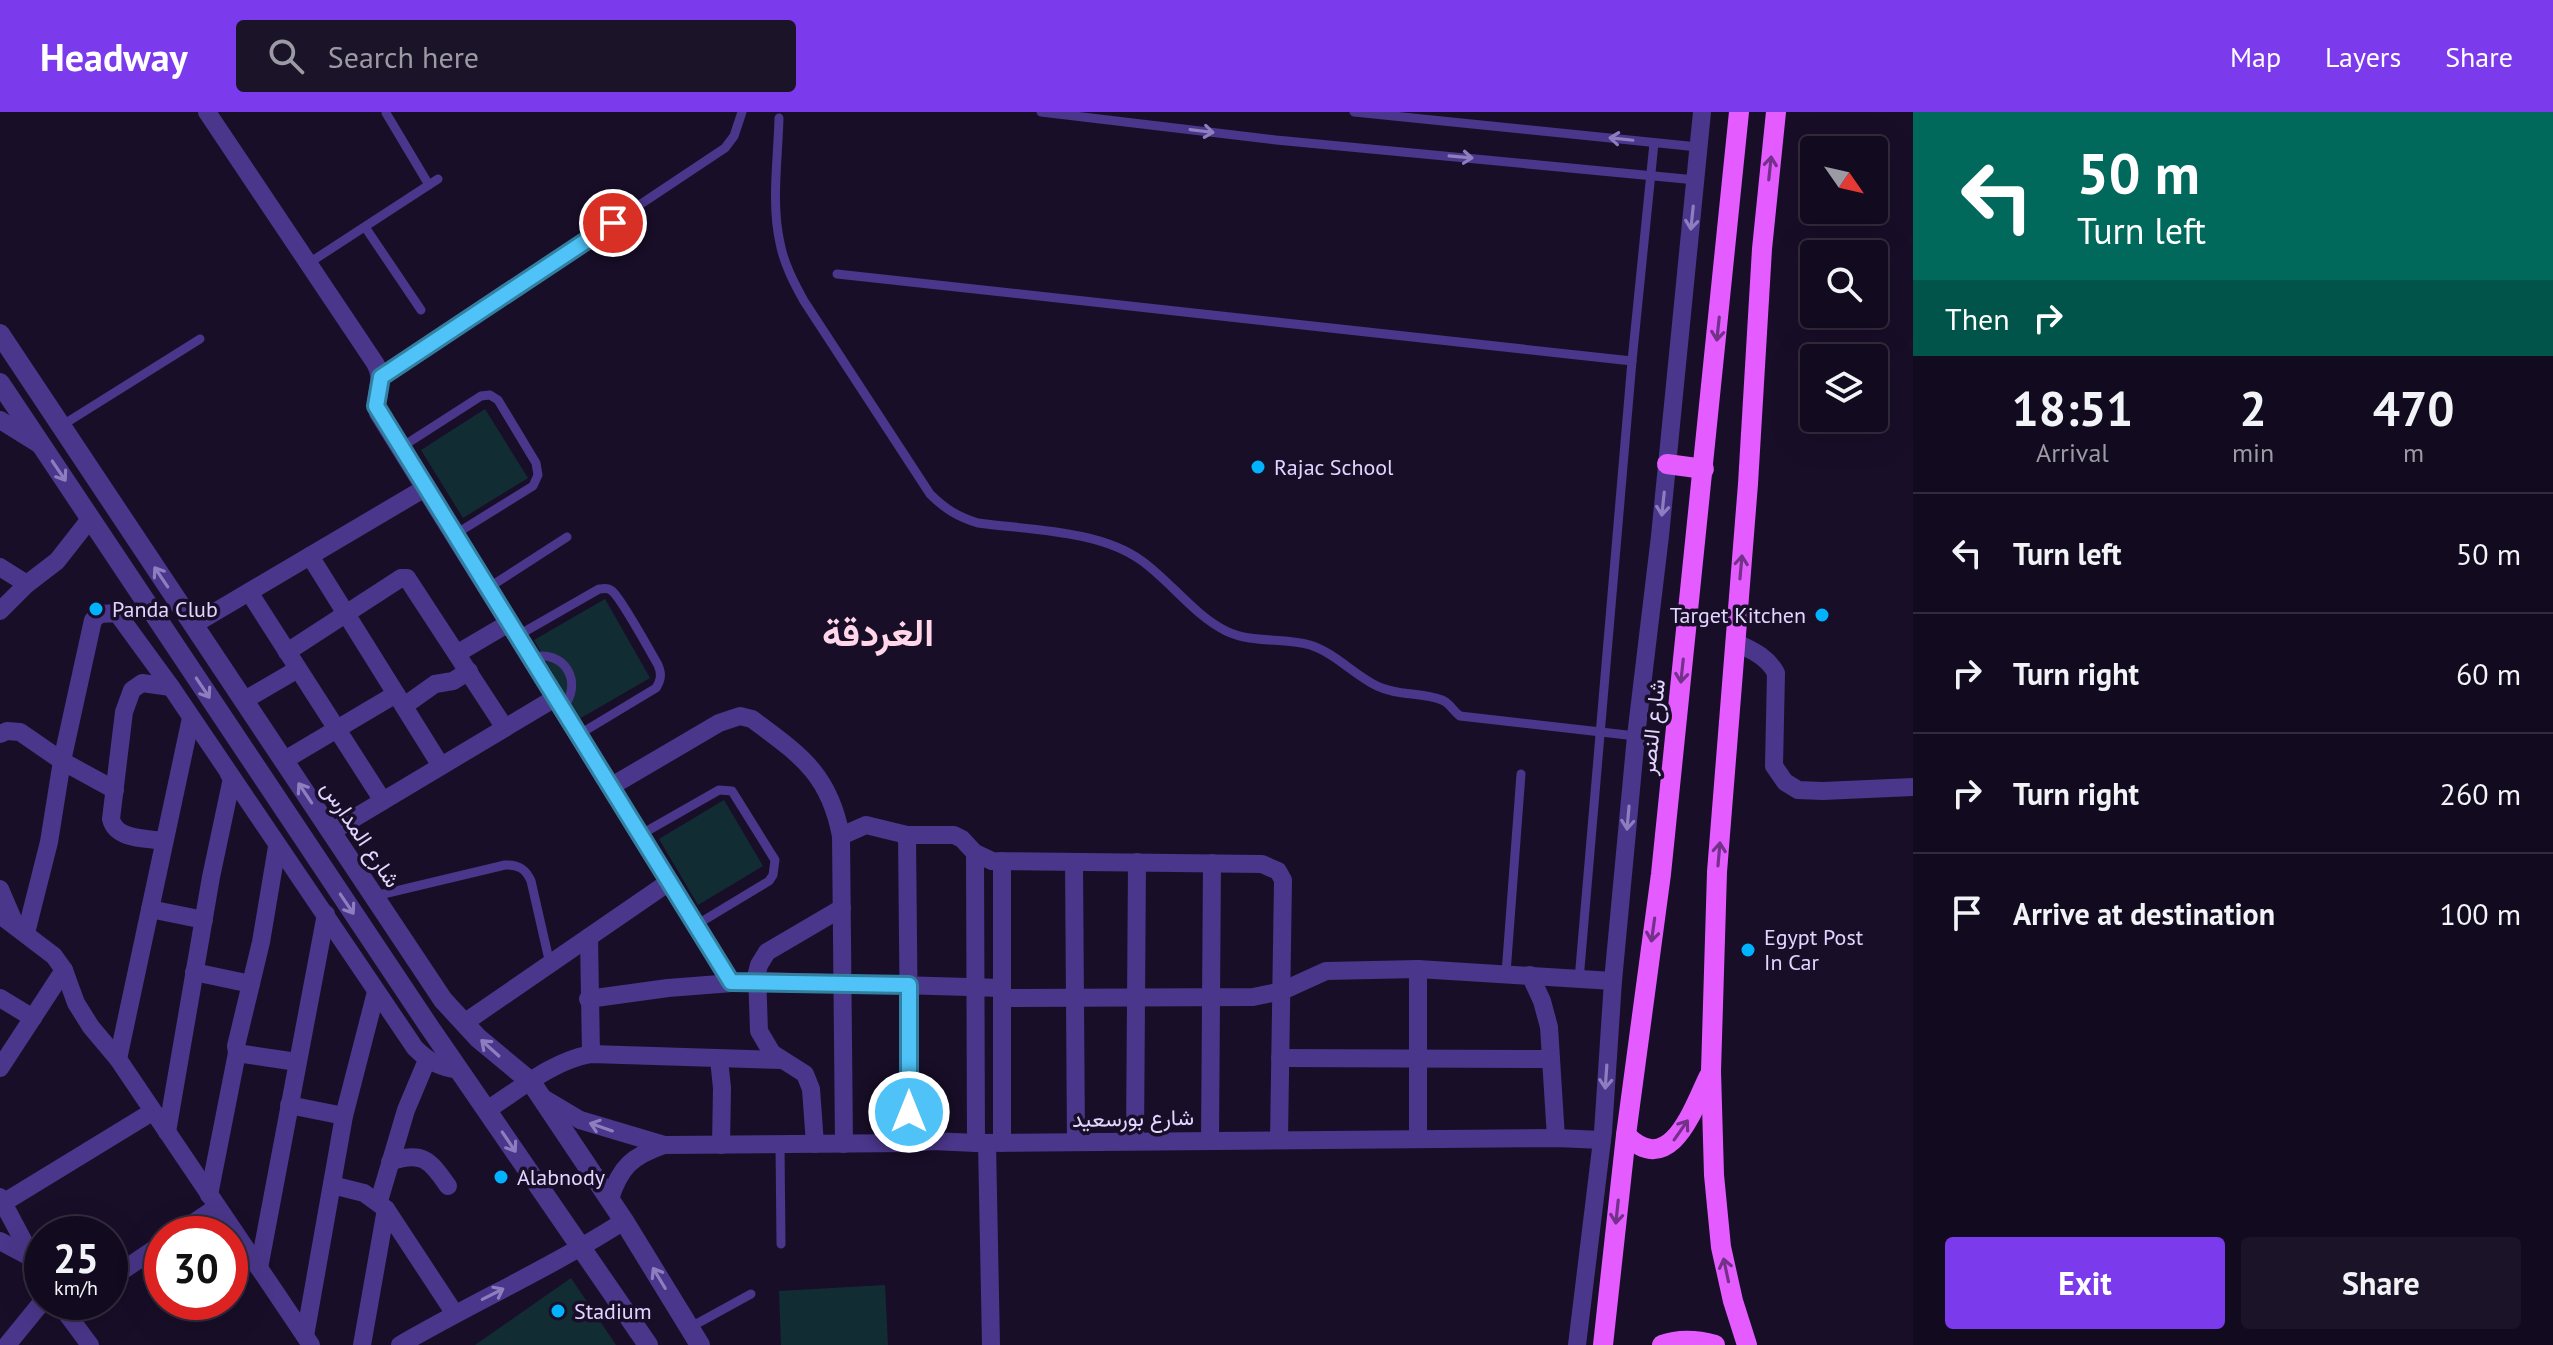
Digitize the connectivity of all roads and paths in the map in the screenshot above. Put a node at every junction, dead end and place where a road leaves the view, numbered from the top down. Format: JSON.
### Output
{"nodes":[{"id":1,"x":207,"y":112,"type":"edge"},
{"id":2,"x":742,"y":112,"type":"edge"},
{"id":3,"x":1041,"y":112,"type":"edge"},
{"id":4,"x":1354,"y":112,"type":"edge"},
{"id":5,"x":1702,"y":112,"type":"edge"},
{"id":6,"x":1739,"y":112,"type":"edge"},
{"id":7,"x":1776,"y":112,"type":"edge"},
{"id":8,"x":386,"y":113,"type":"edge"},
{"id":9,"x":1119,"y":116,"type":"edge"},
{"id":10,"x":779,"y":118,"type":"dead end"},
{"id":11,"x":1654,"y":143,"type":"junction"},
{"id":12,"x":1698,"y":147,"type":"junction"},
{"id":13,"x":1652,"y":176,"type":"junction"},
{"id":14,"x":1696,"y":180,"type":"junction"},
{"id":15,"x":365,"y":227,"type":"junction"},
{"id":16,"x":309,"y":263,"type":"junction"},
{"id":17,"x":837,"y":274,"type":"dead end"},
{"id":18,"x":421,"y":310,"type":"dead end"},
{"id":19,"x":0,"y":334,"type":"edge"},
{"id":20,"x":200,"y":339,"type":"dead end"},
{"id":21,"x":1632,"y":361,"type":"junction"},
{"id":22,"x":381,"y":377,"type":"junction"},
{"id":23,"x":0,"y":383,"type":"edge"},
{"id":24,"x":0,"y":420,"type":"edge"},
{"id":25,"x":61,"y":426,"type":"junction"},
{"id":26,"x":42,"y":446,"type":"junction"},
{"id":27,"x":400,"y":448,"type":"junction"},
{"id":28,"x":1667,"y":464,"type":"junction"},
{"id":29,"x":1704,"y":469,"type":"junction"},
{"id":30,"x":425,"y":488,"type":"junction"},
{"id":31,"x":90,"y":519,"type":"junction"},
{"id":32,"x":454,"y":535,"type":"junction"},
{"id":33,"x":567,"y":537,"type":"dead end"},
{"id":34,"x":310,"y":556,"type":"junction"},
{"id":35,"x":0,"y":567,"type":"edge"},
{"id":36,"x":27,"y":584,"type":"junction"},
{"id":37,"x":488,"y":588,"type":"junction"},
{"id":38,"x":249,"y":592,"type":"junction"},
{"id":39,"x":0,"y":611,"type":"edge"},
{"id":40,"x":346,"y":614,"type":"junction"},
{"id":41,"x":193,"y":625,"type":"junction"},
{"id":42,"x":513,"y":630,"type":"junction"},
{"id":43,"x":1735,"y":642,"type":"junction"},
{"id":44,"x":287,"y":652,"type":"junction"},
{"id":45,"x":458,"y":653,"type":"junction"},
{"id":46,"x":298,"y":669,"type":"junction"},
{"id":47,"x":469,"y":671,"type":"junction"},
{"id":48,"x":171,"y":687,"type":"junction"},
{"id":49,"x":400,"y":700,"type":"junction"},
{"id":50,"x":243,"y":701,"type":"junction"},
{"id":51,"x":558,"y":703,"type":"junction"},
{"id":52,"x":191,"y":718,"type":"junction"},
{"id":53,"x":505,"y":728,"type":"junction"},
{"id":54,"x":336,"y":729,"type":"junction"},
{"id":55,"x":1601,"y":732,"type":"junction"},
{"id":56,"x":0,"y":734,"type":"edge"},
{"id":57,"x":578,"y":735,"type":"junction"},
{"id":58,"x":1636,"y":736,"type":"junction"},
{"id":59,"x":62,"y":761,"type":"junction"},
{"id":60,"x":283,"y":761,"type":"junction"},
{"id":61,"x":441,"y":766,"type":"junction"},
{"id":62,"x":229,"y":774,"type":"junction"},
{"id":63,"x":1521,"y":774,"type":"dead end"},
{"id":64,"x":610,"y":787,"type":"junction"},
{"id":65,"x":1913,"y":787,"type":"edge"},
{"id":66,"x":115,"y":790,"type":"junction"},
{"id":67,"x":383,"y":801,"type":"junction"},
{"id":68,"x":331,"y":832,"type":"junction"},
{"id":69,"x":640,"y":835,"type":"junction"},
{"id":70,"x":907,"y":835,"type":"junction"},
{"id":71,"x":841,"y":836,"type":"junction"},
{"id":72,"x":164,"y":841,"type":"junction"},
{"id":73,"x":277,"y":847,"type":"junction"},
{"id":74,"x":975,"y":853,"type":"junction"},
{"id":75,"x":1002,"y":861,"type":"junction"},
{"id":76,"x":1074,"y":862,"type":"junction"},
{"id":77,"x":1137,"y":862,"type":"junction"},
{"id":78,"x":1212,"y":863,"type":"junction"},
{"id":79,"x":669,"y":882,"type":"junction"},
{"id":80,"x":0,"y":889,"type":"edge"},
{"id":81,"x":374,"y":896,"type":"junction"},
{"id":82,"x":842,"y":908,"type":"junction"},
{"id":83,"x":150,"y":909,"type":"junction"},
{"id":84,"x":326,"y":914,"type":"junction"},
{"id":85,"x":204,"y":920,"type":"junction"},
{"id":86,"x":14,"y":924,"type":"edge"},
{"id":87,"x":696,"y":925,"type":"junction"},
{"id":88,"x":589,"y":937,"type":"junction"},
{"id":89,"x":550,"y":964,"type":"junction"},
{"id":90,"x":1418,"y":969,"type":"junction"},
{"id":91,"x":64,"y":970,"type":"junction"},
{"id":92,"x":194,"y":972,"type":"junction"},
{"id":93,"x":1506,"y":973,"type":"junction"},
{"id":94,"x":1530,"y":975,"type":"junction"},
{"id":95,"x":1579,"y":980,"type":"junction"},
{"id":96,"x":758,"y":981,"type":"junction"},
{"id":97,"x":1613,"y":981,"type":"junction"},
{"id":98,"x":731,"y":982,"type":"junction"},
{"id":99,"x":843,"y":983,"type":"junction"},
{"id":100,"x":251,"y":984,"type":"junction"},
{"id":101,"x":909,"y":985,"type":"junction"},
{"id":102,"x":975,"y":987,"type":"junction"},
{"id":103,"x":1282,"y":991,"type":"junction"},
{"id":104,"x":376,"y":992,"type":"junction"},
{"id":105,"x":1002,"y":993,"type":"junction"},
{"id":106,"x":1211,"y":996,"type":"junction"},
{"id":107,"x":1075,"y":997,"type":"junction"},
{"id":108,"x":1136,"y":997,"type":"junction"},
{"id":109,"x":0,"y":998,"type":"edge"},
{"id":110,"x":588,"y":999,"type":"junction"},
{"id":111,"x":33,"y":1018,"type":"junction"},
{"id":112,"x":464,"y":1023,"type":"junction"},
{"id":113,"x":237,"y":1053,"type":"junction"},
{"id":114,"x":591,"y":1054,"type":"junction"},
{"id":115,"x":1280,"y":1058,"type":"junction"},
{"id":116,"x":1418,"y":1058,"type":"junction"},
{"id":117,"x":118,"y":1059,"type":"junction"},
{"id":118,"x":719,"y":1059,"type":"junction"},
{"id":119,"x":1551,"y":1059,"type":"junction"},
{"id":120,"x":427,"y":1060,"type":"junction"},
{"id":121,"x":781,"y":1060,"type":"junction"},
{"id":122,"x":297,"y":1062,"type":"junction"},
{"id":123,"x":0,"y":1068,"type":"edge"},
{"id":124,"x":459,"y":1070,"type":"junction"},
{"id":125,"x":1711,"y":1071,"type":"junction"},
{"id":126,"x":537,"y":1090,"type":"junction"},
{"id":127,"x":289,"y":1105,"type":"junction"},
{"id":128,"x":487,"y":1110,"type":"junction"},
{"id":129,"x":152,"y":1112,"type":"junction"},
{"id":130,"x":344,"y":1116,"type":"junction"},
{"id":131,"x":167,"y":1132,"type":"junction"},
{"id":132,"x":1626,"y":1135,"type":"junction"},
{"id":133,"x":1556,"y":1138,"type":"junction"},
{"id":134,"x":1418,"y":1139,"type":"junction"},
{"id":135,"x":1279,"y":1140,"type":"junction"},
{"id":136,"x":1602,"y":1140,"type":"junction"},
{"id":137,"x":1135,"y":1141,"type":"junction"},
{"id":138,"x":1210,"y":1141,"type":"junction"},
{"id":139,"x":1076,"y":1142,"type":"junction"},
{"id":140,"x":910,"y":1143,"type":"junction"},
{"id":141,"x":989,"y":1143,"type":"junction"},
{"id":142,"x":780,"y":1144,"type":"junction"},
{"id":143,"x":815,"y":1144,"type":"junction"},
{"id":144,"x":844,"y":1144,"type":"junction"},
{"id":145,"x":664,"y":1145,"type":"junction"},
{"id":146,"x":721,"y":1145,"type":"junction"},
{"id":147,"x":390,"y":1162,"type":"junction"},
{"id":148,"x":332,"y":1185,"type":"junction"},
{"id":149,"x":448,"y":1186,"type":"dead end"},
{"id":150,"x":610,"y":1199,"type":"junction"},
{"id":151,"x":2,"y":1200,"type":"edge"},
{"id":152,"x":213,"y":1201,"type":"junction"},
{"id":153,"x":382,"y":1205,"type":"junction"},
{"id":154,"x":197,"y":1216,"type":"edge"},
{"id":155,"x":624,"y":1221,"type":"junction"},
{"id":156,"x":0,"y":1241,"type":"edge"},
{"id":157,"x":24,"y":1243,"type":"edge"},
{"id":158,"x":781,"y":1244,"type":"dead end"},
{"id":159,"x":581,"y":1249,"type":"junction"},
{"id":160,"x":24,"y":1254,"type":"edge"},
{"id":161,"x":259,"y":1268,"type":"junction"},
{"id":162,"x":751,"y":1294,"type":"dead end"},
{"id":163,"x":455,"y":1314,"type":"junction"},
{"id":164,"x":27,"y":1320,"type":"edge"},
{"id":165,"x":75,"y":1320,"type":"edge"},
{"id":166,"x":694,"y":1336,"type":"edge"},
{"id":167,"x":308,"y":1341,"type":"edge"},
{"id":168,"x":7,"y":1345,"type":"edge"},
{"id":169,"x":90,"y":1345,"type":"edge"},
{"id":170,"x":362,"y":1345,"type":"edge"},
{"id":171,"x":400,"y":1345,"type":"edge"},
{"id":172,"x":648,"y":1345,"type":"edge"},
{"id":173,"x":991,"y":1345,"type":"edge"},
{"id":174,"x":1577,"y":1345,"type":"edge"},
{"id":175,"x":1603,"y":1345,"type":"edge"},
{"id":176,"x":1662,"y":1345,"type":"edge"},
{"id":177,"x":1715,"y":1345,"type":"edge"},
{"id":178,"x":1747,"y":1345,"type":"edge"}],
"edges":[{"from":1,"to":16,"type":"street"},
{"from":2,"to":22,"type":"lane"},
{"from":3,"to":9,"type":"lane"},
{"from":11,"to":4,"type":"lane","one_way":true},
{"from":5,"to":12,"type":"street"},
{"from":6,"to":29,"type":"main road","name":"شارع النصر","one_way":true},
{"from":43,"to":7,"type":"main road","one_way":true},
{"from":8,"to":15,"type":"lane"},
{"from":9,"to":13,"type":"lane","one_way":true},
{"from":10,"to":55,"type":"lane"},
{"from":11,"to":12,"type":"lane"},
{"from":11,"to":13,"type":"lane"},
{"from":12,"to":14,"type":"street"},
{"from":13,"to":14,"type":"lane"},
{"from":13,"to":21,"type":"lane"},
{"from":14,"to":28,"type":"street","one_way":true},
{"from":15,"to":16,"type":"lane"},
{"from":15,"to":18,"type":"lane"},
{"from":16,"to":22,"type":"street"},
{"from":17,"to":21,"type":"lane"},
{"from":19,"to":25,"type":"street","name":"شارع المدارس"},
{"from":20,"to":25,"type":"lane"},
{"from":21,"to":55,"type":"lane"},
{"from":22,"to":27,"type":"street"},
{"from":23,"to":26,"type":"street"},
{"from":24,"to":26,"type":"street"},
{"from":41,"to":25,"type":"street","name":"شارع المدارس","one_way":true},
{"from":26,"to":31,"type":"street","one_way":true},
{"from":27,"to":30,"type":"street"},
{"from":27,"to":32,"type":"lane"},
{"from":28,"to":29,"type":"main road"},
{"from":28,"to":58,"type":"street","one_way":true},
{"from":29,"to":132,"type":"main road","name":"شارع النصر","one_way":true},
{"from":30,"to":32,"type":"street"},
{"from":30,"to":34,"type":"street"},
{"from":31,"to":36,"type":"street"},
{"from":31,"to":124,"type":"street","one_way":true},
{"from":32,"to":37,"type":"street"},
{"from":33,"to":37,"type":"lane"},
{"from":34,"to":38,"type":"street"},
{"from":34,"to":40,"type":"street"},
{"from":35,"to":36,"type":"street"},
{"from":36,"to":39,"type":"street"},
{"from":37,"to":42,"type":"street"},
{"from":38,"to":41,"type":"street"},
{"from":38,"to":44,"type":"street"},
{"from":40,"to":44,"type":"street"},
{"from":40,"to":45,"type":"street"},
{"from":40,"to":49,"type":"street"},
{"from":41,"to":50,"type":"street","name":"شارع المدارس"},
{"from":42,"to":45,"type":"street"},
{"from":42,"to":51,"type":"street"},
{"from":42,"to":57,"type":"lane"},
{"from":43,"to":65,"type":"street"},
{"from":125,"to":43,"type":"main road","one_way":true},
{"from":44,"to":46,"type":"street"},
{"from":45,"to":47,"type":"street"},
{"from":46,"to":50,"type":"street"},
{"from":46,"to":54,"type":"street"},
{"from":47,"to":49,"type":"street"},
{"from":47,"to":53,"type":"street"},
{"from":48,"to":52,"type":"street"},
{"from":48,"to":59,"type":"street"},
{"from":48,"to":66,"type":"street"},
{"from":49,"to":54,"type":"street"},
{"from":49,"to":61,"type":"street"},
{"from":50,"to":60,"type":"street","name":"شارع المدارس"},
{"from":51,"to":53,"type":"street"},
{"from":51,"to":57,"type":"street"},
{"from":52,"to":62,"type":"street"},
{"from":52,"to":72,"type":"street"},
{"from":53,"to":61,"type":"street"},
{"from":54,"to":60,"type":"street"},
{"from":54,"to":67,"type":"street"},
{"from":55,"to":58,"type":"lane"},
{"from":55,"to":95,"type":"lane"},
{"from":56,"to":59,"type":"street"},
{"from":57,"to":64,"type":"street"},
{"from":58,"to":97,"type":"street","one_way":true},
{"from":59,"to":66,"type":"street"},
{"from":59,"to":86,"type":"street"},
{"from":68,"to":60,"type":"street","name":"شارع المدارس","one_way":true},
{"from":61,"to":67,"type":"street"},
{"from":62,"to":73,"type":"street"},
{"from":62,"to":85,"type":"street"},
{"from":63,"to":93,"type":"lane"},
{"from":64,"to":69,"type":"street"},
{"from":64,"to":71,"type":"street"},
{"from":66,"to":72,"type":"street"},
{"from":67,"to":68,"type":"street"},
{"from":68,"to":81,"type":"street","name":"شارع المدارس"},
{"from":69,"to":79,"type":"street"},
{"from":69,"to":87,"type":"lane"},
{"from":70,"to":71,"type":"street"},
{"from":70,"to":74,"type":"street"},
{"from":70,"to":101,"type":"street"},
{"from":71,"to":82,"type":"street"},
{"from":72,"to":83,"type":"street"},
{"from":73,"to":84,"type":"street"},
{"from":73,"to":100,"type":"street"},
{"from":74,"to":75,"type":"street"},
{"from":74,"to":102,"type":"street"},
{"from":75,"to":76,"type":"street"},
{"from":75,"to":105,"type":"street"},
{"from":76,"to":77,"type":"street"},
{"from":76,"to":107,"type":"street"},
{"from":77,"to":78,"type":"street"},
{"from":77,"to":108,"type":"street"},
{"from":78,"to":103,"type":"street"},
{"from":78,"to":106,"type":"street"},
{"from":79,"to":87,"type":"street"},
{"from":79,"to":88,"type":"street"},
{"from":80,"to":86,"type":"street"},
{"from":81,"to":89,"type":"lane"},
{"from":81,"to":112,"type":"street","name":"شارع المدارس"},
{"from":82,"to":96,"type":"street"},
{"from":82,"to":99,"type":"street"},
{"from":83,"to":85,"type":"street"},
{"from":83,"to":117,"type":"street"},
{"from":84,"to":104,"type":"street"},
{"from":84,"to":122,"type":"street"},
{"from":85,"to":92,"type":"street"},
{"from":86,"to":91,"type":"street"},
{"from":87,"to":98,"type":"street"},
{"from":88,"to":89,"type":"street"},
{"from":88,"to":110,"type":"street"},
{"from":89,"to":112,"type":"street"},
{"from":90,"to":93,"type":"street"},
{"from":90,"to":103,"type":"street"},
{"from":90,"to":116,"type":"street"},
{"from":91,"to":111,"type":"street"},
{"from":91,"to":117,"type":"street"},
{"from":92,"to":100,"type":"street"},
{"from":92,"to":131,"type":"street"},
{"from":93,"to":94,"type":"street"},
{"from":94,"to":95,"type":"street"},
{"from":94,"to":119,"type":"street"},
{"from":95,"to":97,"type":"street"},
{"from":96,"to":98,"type":"street"},
{"from":96,"to":99,"type":"street"},
{"from":96,"to":121,"type":"street"},
{"from":97,"to":136,"type":"street","one_way":true},
{"from":98,"to":110,"type":"street"},
{"from":99,"to":101,"type":"street"},
{"from":99,"to":144,"type":"street"},
{"from":100,"to":113,"type":"street"},
{"from":101,"to":102,"type":"street"},
{"from":101,"to":140,"type":"street"},
{"from":102,"to":105,"type":"street"},
{"from":102,"to":141,"type":"street"},
{"from":103,"to":106,"type":"street"},
{"from":103,"to":115,"type":"street"},
{"from":104,"to":120,"type":"street"},
{"from":104,"to":130,"type":"street"},
{"from":105,"to":107,"type":"street"},
{"from":105,"to":141,"type":"street"},
{"from":106,"to":108,"type":"street"},
{"from":106,"to":138,"type":"street"},
{"from":107,"to":108,"type":"street"},
{"from":107,"to":139,"type":"street"},
{"from":108,"to":137,"type":"street"},
{"from":109,"to":111,"type":"street"},
{"from":110,"to":114,"type":"street"},
{"from":111,"to":123,"type":"street"},
{"from":126,"to":112,"type":"street","name":"شارع المدارس","one_way":true},
{"from":113,"to":122,"type":"street"},
{"from":113,"to":152,"type":"street"},
{"from":114,"to":118,"type":"street"},
{"from":114,"to":126,"type":"street"},
{"from":115,"to":116,"type":"street"},
{"from":115,"to":135,"type":"street"},
{"from":116,"to":119,"type":"street"},
{"from":116,"to":134,"type":"street"},
{"from":117,"to":129,"type":"street"},
{"from":118,"to":121,"type":"street"},
{"from":118,"to":146,"type":"street"},
{"from":119,"to":133,"type":"street"},
{"from":120,"to":124,"type":"street"},
{"from":120,"to":147,"type":"street"},
{"from":121,"to":143,"type":"street"},
{"from":122,"to":127,"type":"street"},
{"from":124,"to":128,"type":"street"},
{"from":132,"to":125,"type":"main road","one_way":true},
{"from":178,"to":125,"type":"main road","one_way":true},
{"from":126,"to":128,"type":"street"},
{"from":145,"to":126,"type":"street","name":"شارع بورسعيد","one_way":true},
{"from":126,"to":150,"type":"street","name":"شارع المدارس"},
{"from":127,"to":130,"type":"street"},
{"from":127,"to":161,"type":"street"},
{"from":128,"to":159,"type":"street","one_way":true},
{"from":129,"to":131,"type":"street"},
{"from":129,"to":151,"type":"street"},
{"from":130,"to":148,"type":"street"},
{"from":131,"to":152,"type":"street"},
{"from":132,"to":175,"type":"main road","name":"شارع النصر","one_way":true},
{"from":133,"to":134,"type":"street","name":"شارع بورسعيد"},
{"from":133,"to":136,"type":"street","name":"شارع بورسعيد"},
{"from":134,"to":135,"type":"street","name":"شارع بورسعيد"},
{"from":135,"to":138,"type":"street","name":"شارع بورسعيد"},
{"from":136,"to":174,"type":"street"},
{"from":137,"to":138,"type":"street","name":"شارع بورسعيد"},
{"from":137,"to":139,"type":"street","name":"شارع بورسعيد"},
{"from":139,"to":141,"type":"street","name":"شارع بورسعيد"},
{"from":140,"to":141,"type":"street","name":"شارع بورسعيد"},
{"from":140,"to":144,"type":"street","name":"شارع بورسعيد"},
{"from":141,"to":173,"type":"street"},
{"from":142,"to":143,"type":"street","name":"شارع بورسعيد"},
{"from":142,"to":146,"type":"street","name":"شارع بورسعيد"},
{"from":142,"to":158,"type":"lane"},
{"from":143,"to":144,"type":"street","name":"شارع بورسعيد"},
{"from":145,"to":146,"type":"street","name":"شارع بورسعيد"},
{"from":145,"to":150,"type":"street","name":"شارع بورسعيد"},
{"from":147,"to":149,"type":"street"},
{"from":147,"to":153,"type":"street"},
{"from":148,"to":153,"type":"street"},
{"from":148,"to":167,"type":"street"},
{"from":150,"to":155,"type":"street","name":"شارع المدارس"},
{"from":151,"to":157,"type":"street"},
{"from":152,"to":154,"type":"street"},
{"from":152,"to":161,"type":"street"},
{"from":153,"to":163,"type":"street"},
{"from":153,"to":170,"type":"street"},
{"from":155,"to":159,"type":"street"},
{"from":166,"to":155,"type":"street","name":"شارع المدارس","one_way":true},
{"from":156,"to":160,"type":"street"},
{"from":163,"to":159,"type":"street","one_way":true},
{"from":159,"to":172,"type":"street"},
{"from":161,"to":167,"type":"street"},
{"from":162,"to":166,"type":"lane"},
{"from":163,"to":171,"type":"street"},
{"from":164,"to":168,"type":"street"},
{"from":165,"to":169,"type":"street"},
{"from":176,"to":177,"type":"main road"}]}
